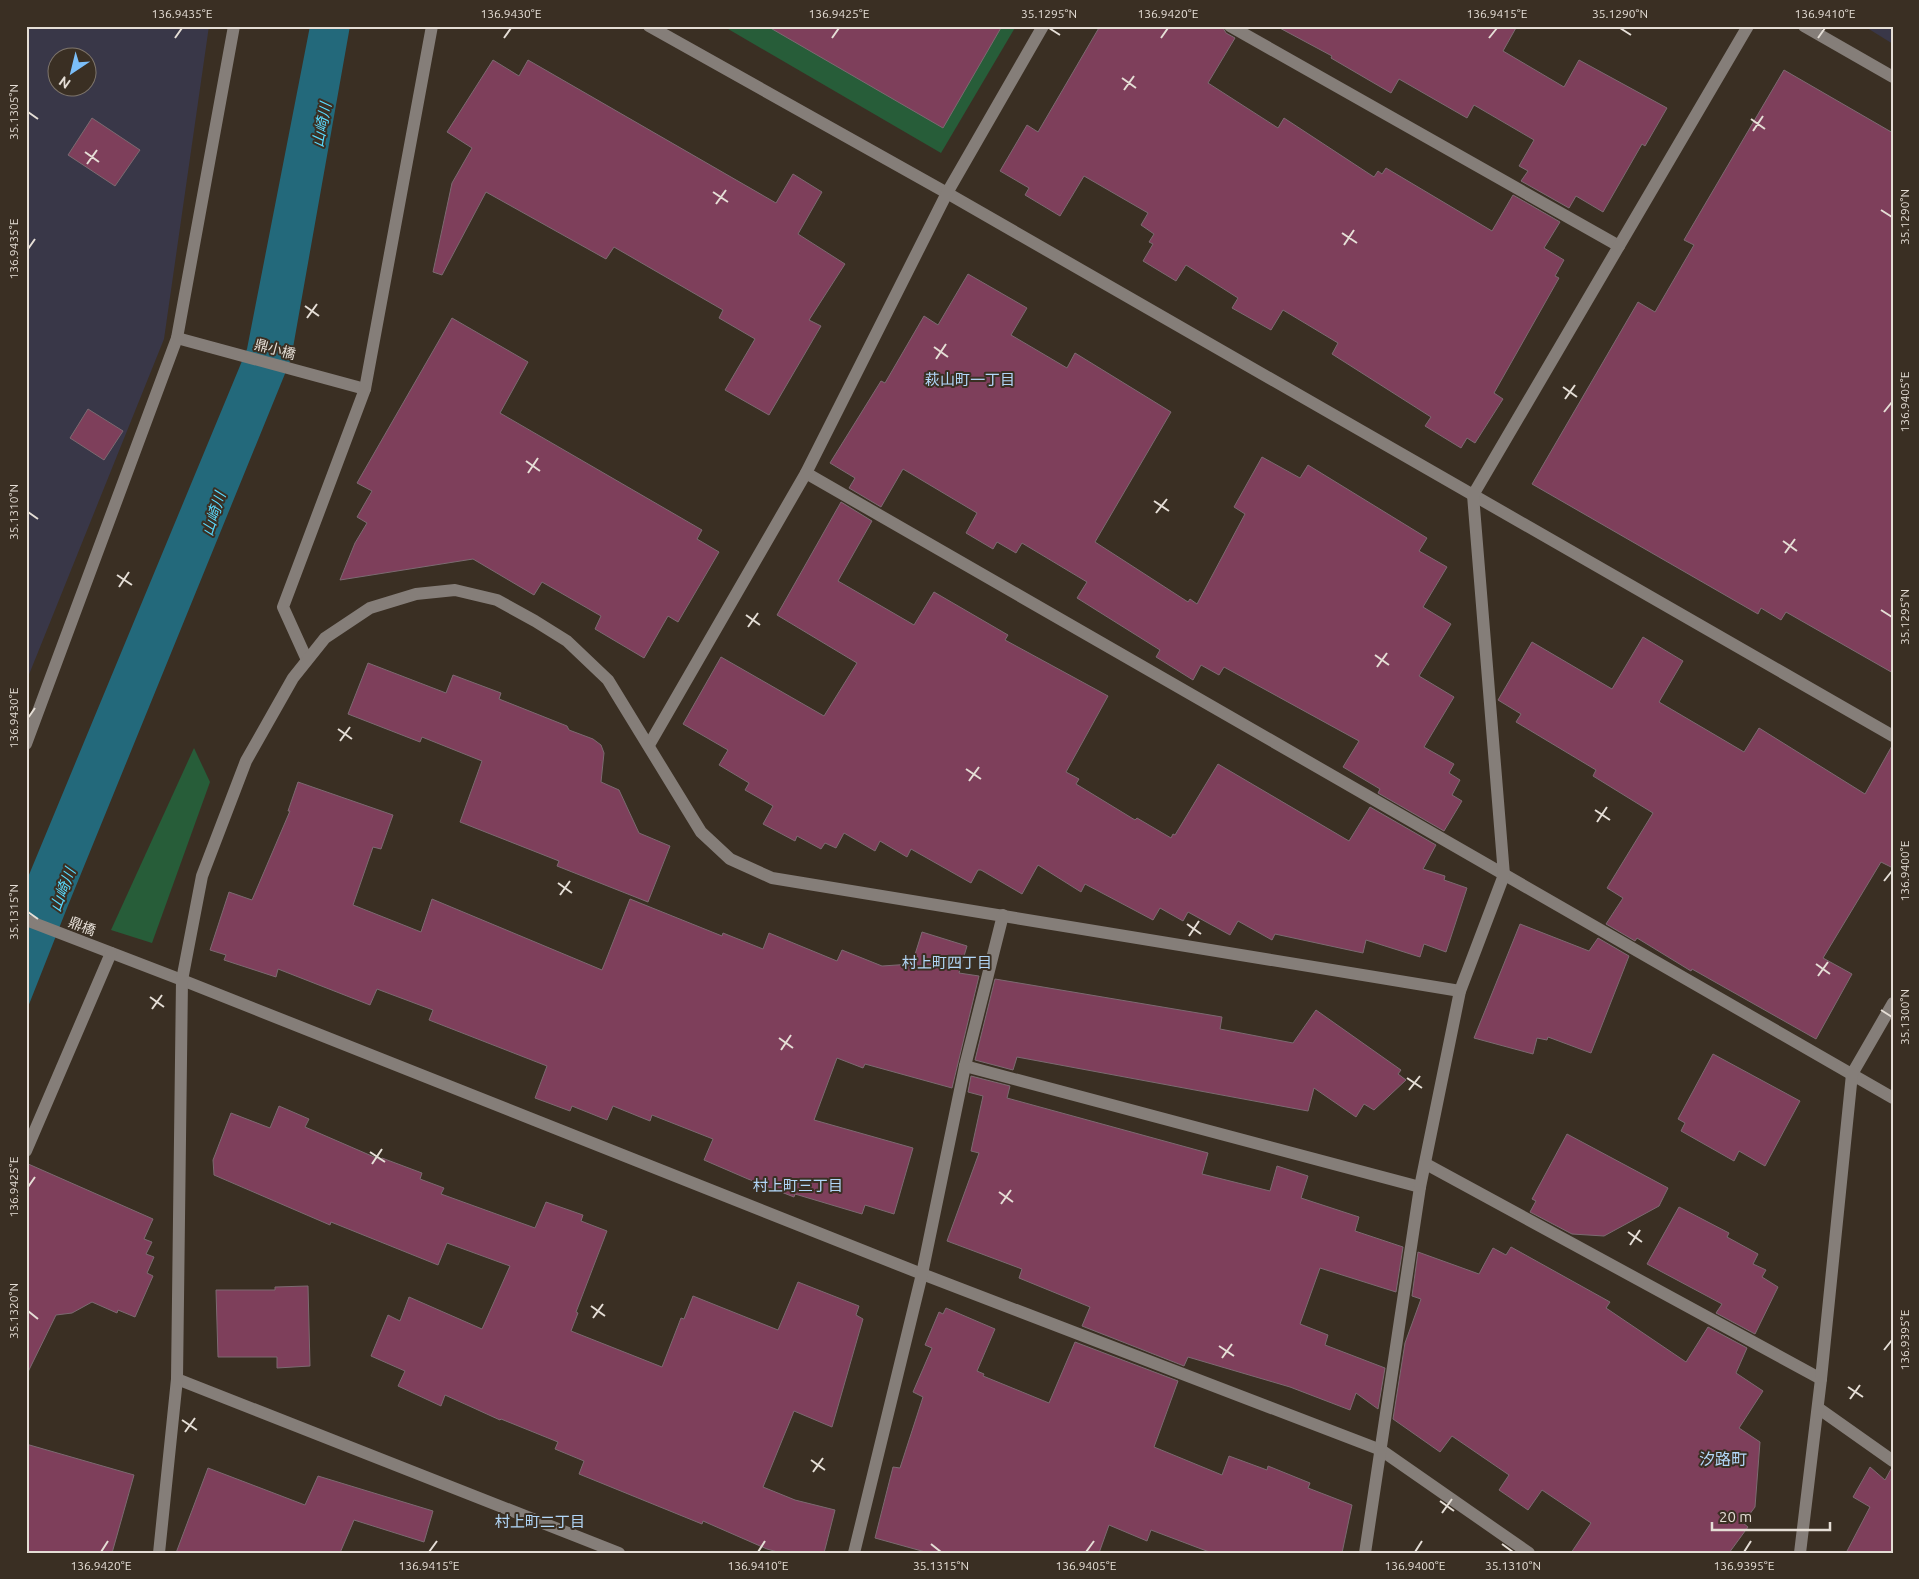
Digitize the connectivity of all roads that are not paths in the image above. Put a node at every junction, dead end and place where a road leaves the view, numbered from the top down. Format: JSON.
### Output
{"nodes":[{"id":1,"x":234,"y":26,"type":"edge"},
{"id":2,"x":432,"y":26,"type":"edge"},
{"id":3,"x":649,"y":26,"type":"edge"},
{"id":4,"x":1043,"y":26,"type":"edge"},
{"id":5,"x":1230,"y":26,"type":"edge"},
{"id":6,"x":1748,"y":26,"type":"edge"},
{"id":7,"x":1804,"y":26,"type":"edge"},
{"id":8,"x":1893,"y":77,"type":"edge"},
{"id":9,"x":947,"y":193,"type":"junction"},
{"id":10,"x":1619,"y":246,"type":"junction"},
{"id":11,"x":177,"y":338,"type":"junction"},
{"id":12,"x":365,"y":389,"type":"junction"},
{"id":13,"x":806,"y":473,"type":"junction"},
{"id":14,"x":1474,"y":495,"type":"junction"},
{"id":15,"x":307,"y":660,"type":"junction"},
{"id":16,"x":1893,"y":736,"type":"edge"},
{"id":17,"x":26,"y":744,"type":"edge"},
{"id":18,"x":649,"y":745,"type":"junction"},
{"id":19,"x":1504,"y":874,"type":"junction"},
{"id":20,"x":1003,"y":915,"type":"junction"},
{"id":21,"x":26,"y":920,"type":"edge"},
{"id":22,"x":111,"y":953,"type":"junction"},
{"id":23,"x":182,"y":980,"type":"junction"},
{"id":24,"x":1460,"y":991,"type":"junction"},
{"id":25,"x":1893,"y":1003,"type":"edge"},
{"id":26,"x":965,"y":1066,"type":"junction"},
{"id":27,"x":1852,"y":1074,"type":"junction"},
{"id":28,"x":1893,"y":1098,"type":"edge"},
{"id":29,"x":26,"y":1151,"type":"edge"},
{"id":30,"x":1426,"y":1164,"type":"junction"},
{"id":31,"x":1420,"y":1187,"type":"junction"},
{"id":32,"x":922,"y":1274,"type":"junction"},
{"id":33,"x":177,"y":1379,"type":"junction"},
{"id":34,"x":1821,"y":1379,"type":"junction"},
{"id":35,"x":1818,"y":1408,"type":"junction"},
{"id":36,"x":1382,"y":1450,"type":"junction"},
{"id":37,"x":1893,"y":1462,"type":"edge"},
{"id":38,"x":159,"y":1553,"type":"edge"},
{"id":39,"x":619,"y":1553,"type":"edge"},
{"id":40,"x":854,"y":1553,"type":"edge"},
{"id":41,"x":1366,"y":1553,"type":"edge"},
{"id":42,"x":1529,"y":1553,"type":"edge"},
{"id":43,"x":1800,"y":1553,"type":"edge"}],
"edges":[{"from":1,"to":11,"type":"street"},
{"from":2,"to":12,"type":"street"},
{"from":3,"to":9,"type":"street"},
{"from":4,"to":9,"type":"street"},
{"from":5,"to":10,"type":"street"},
{"from":6,"to":10,"type":"street"},
{"from":7,"to":8,"type":"street"},
{"from":9,"to":13,"type":"street"},
{"from":9,"to":14,"type":"street"},
{"from":10,"to":14,"type":"street"},
{"from":11,"to":12,"type":"street","name":"鼎小橋"},
{"from":11,"to":17,"type":"street"},
{"from":12,"to":15,"type":"street"},
{"from":13,"to":18,"type":"street"},
{"from":13,"to":19,"type":"street"},
{"from":14,"to":16,"type":"street"},
{"from":14,"to":19,"type":"street"},
{"from":15,"to":18,"type":"street"},
{"from":15,"to":23,"type":"street"},
{"from":18,"to":20,"type":"street"},
{"from":19,"to":24,"type":"street"},
{"from":19,"to":27,"type":"street"},
{"from":20,"to":24,"type":"street"},
{"from":20,"to":26,"type":"street"},
{"from":21,"to":22,"type":"street","name":"鼎橋"},
{"from":22,"to":23,"type":"street","name":"鼎橋"},
{"from":22,"to":29,"type":"street"},
{"from":23,"to":32,"type":"street","name":"鼎橋"},
{"from":23,"to":33,"type":"street"},
{"from":24,"to":30,"type":"street"},
{"from":25,"to":27,"type":"street"},
{"from":26,"to":31,"type":"street"},
{"from":26,"to":32,"type":"street"},
{"from":27,"to":28,"type":"street"},
{"from":27,"to":34,"type":"street"},
{"from":30,"to":31,"type":"street"},
{"from":30,"to":34,"type":"street"},
{"from":31,"to":36,"type":"street"},
{"from":32,"to":36,"type":"street","name":"鼎橋"},
{"from":32,"to":40,"type":"street"},
{"from":33,"to":38,"type":"street"},
{"from":33,"to":39,"type":"street"},
{"from":34,"to":35,"type":"street"},
{"from":35,"to":37,"type":"street"},
{"from":35,"to":43,"type":"street"},
{"from":36,"to":41,"type":"street"},
{"from":36,"to":42,"type":"street","name":"鼎橋"}]}
